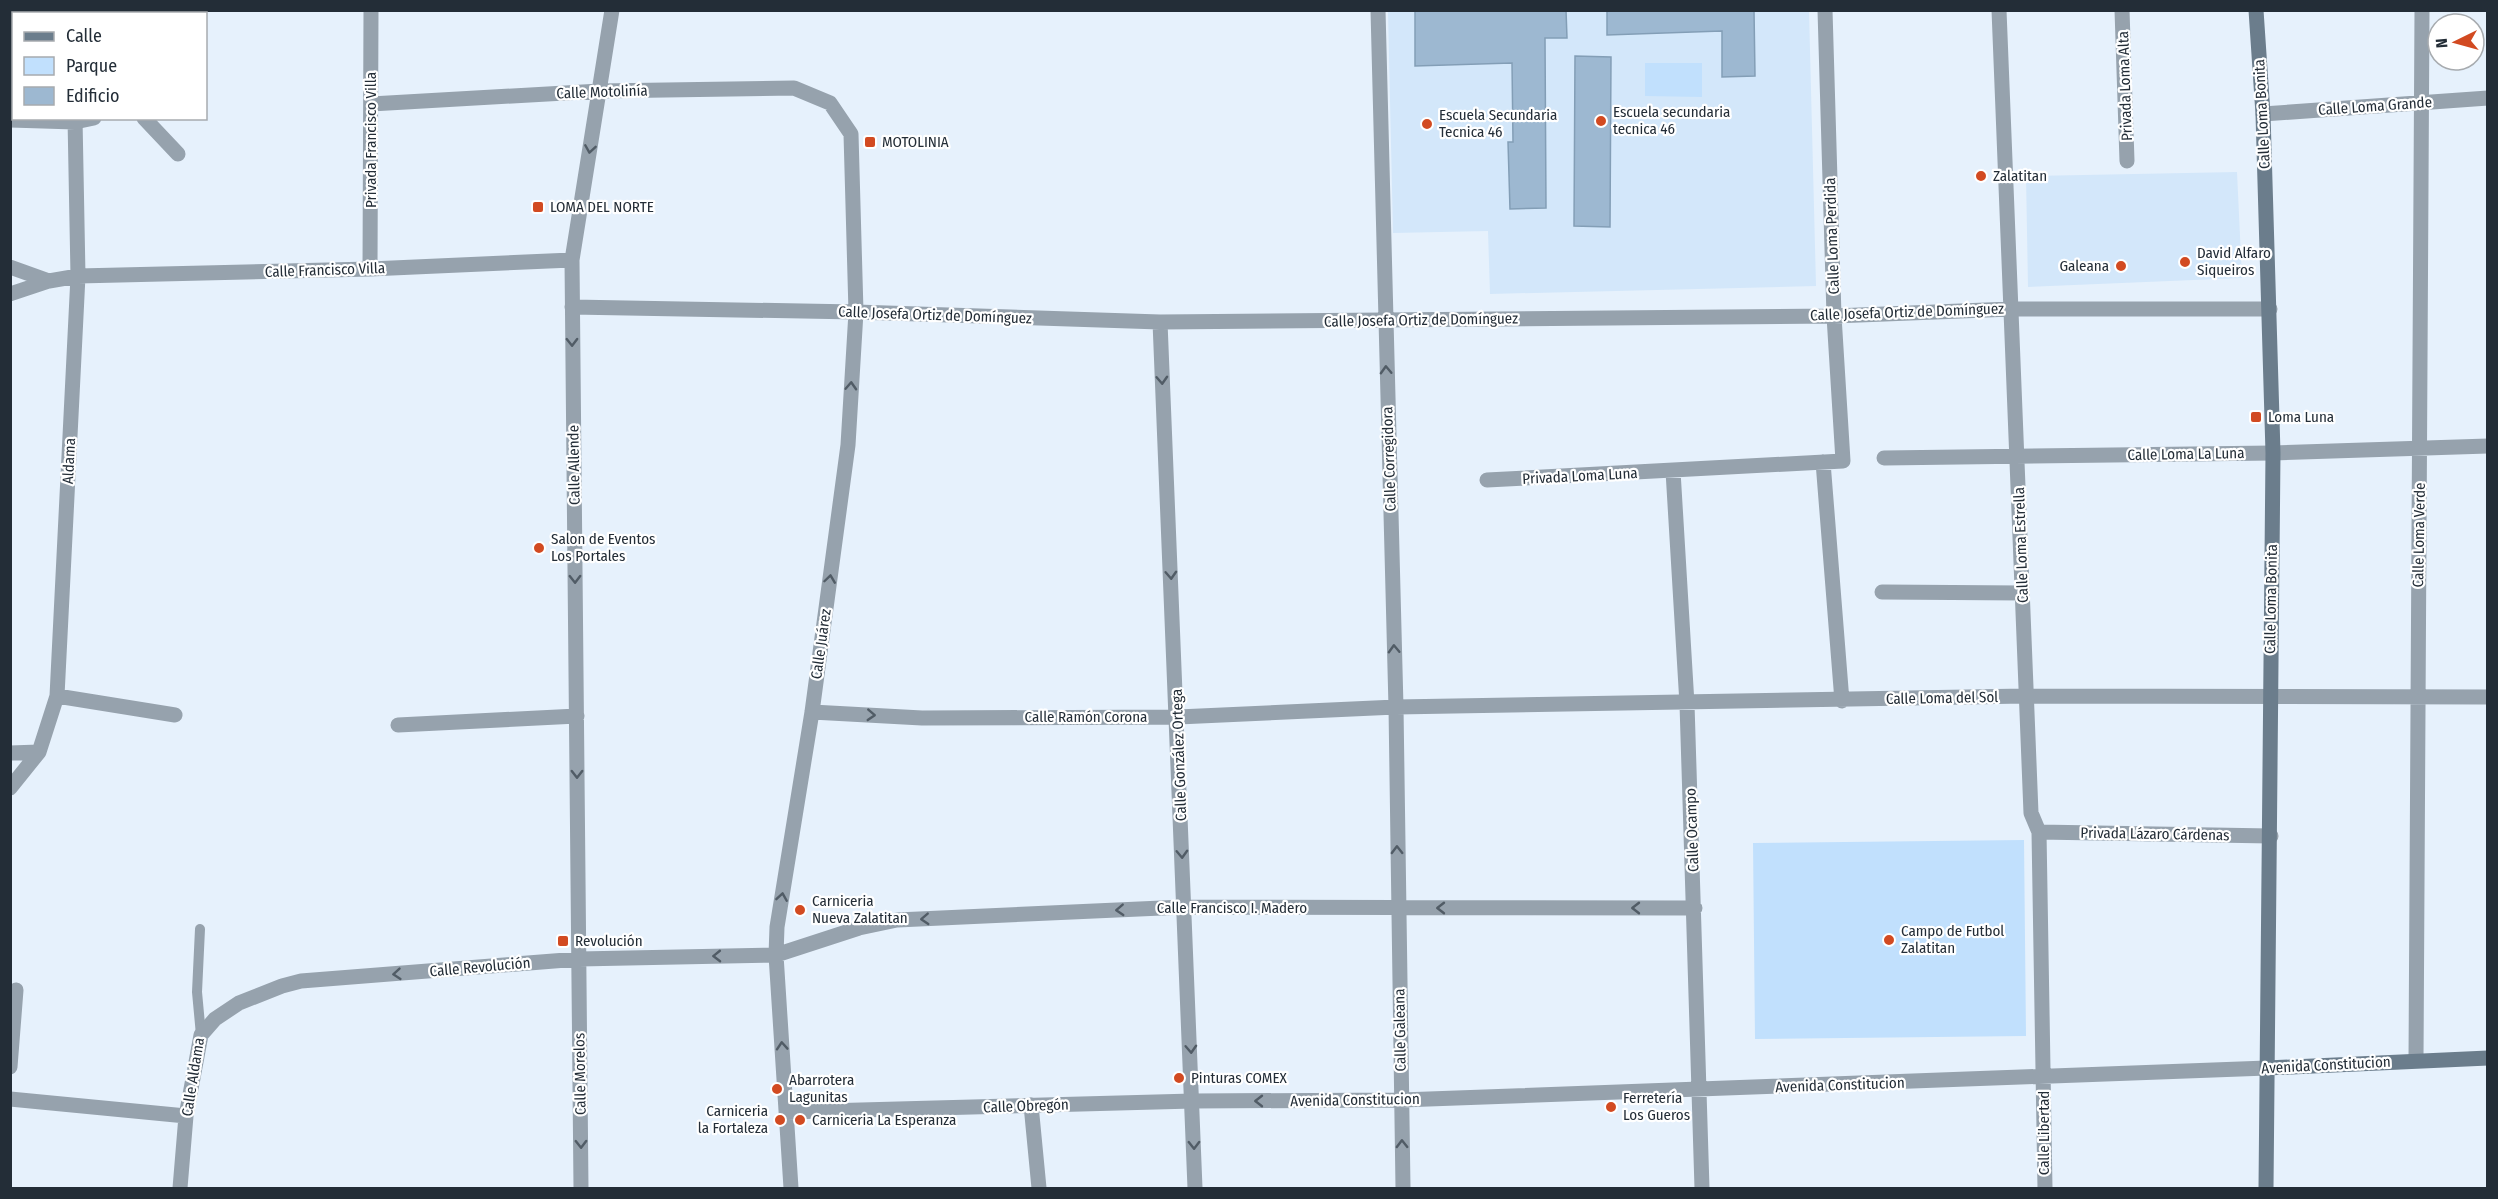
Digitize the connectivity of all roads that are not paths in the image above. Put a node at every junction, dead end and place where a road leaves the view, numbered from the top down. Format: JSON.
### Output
{"nodes":[{"id":1,"x":371,"y":10,"type":"edge"},
{"id":2,"x":612,"y":10,"type":"edge"},
{"id":3,"x":1378,"y":10,"type":"edge"},
{"id":4,"x":1825,"y":10,"type":"edge"},
{"id":5,"x":1999,"y":10,"type":"edge"},
{"id":6,"x":2122,"y":10,"type":"edge"},
{"id":7,"x":2256,"y":10,"type":"edge"},
{"id":8,"x":2422,"y":10,"type":"edge"},
{"id":9,"x":600,"y":91,"type":"junction"},
{"id":10,"x":2487,"y":98,"type":"edge"},
{"id":11,"x":830,"y":103,"type":"joint"},
{"id":12,"x":2421,"y":103,"type":"junction"},
{"id":13,"x":371,"y":104,"type":"junction"},
{"id":14,"x":2263,"y":114,"type":"junction"},
{"id":15,"x":10,"y":120,"type":"edge"},
{"id":16,"x":75,"y":120,"type":"edge"},
{"id":17,"x":146,"y":120,"type":"edge"},
{"id":18,"x":178,"y":154,"type":"dead end"},
{"id":19,"x":2127,"y":161,"type":"dead end"},
{"id":20,"x":572,"y":260,"type":"junction"},
{"id":21,"x":10,"y":267,"type":"edge"},
{"id":22,"x":370,"y":269,"type":"junction"},
{"id":23,"x":78,"y":276,"type":"junction"},
{"id":24,"x":49,"y":281,"type":"junction"},
{"id":25,"x":10,"y":294,"type":"edge"},
{"id":26,"x":572,"y":307,"type":"junction"},
{"id":27,"x":2011,"y":309,"type":"junction"},
{"id":28,"x":2270,"y":309,"type":"junction"},
{"id":29,"x":856,"y":312,"type":"junction"},
{"id":30,"x":1834,"y":316,"type":"junction"},
{"id":31,"x":1385,"y":321,"type":"junction"},
{"id":32,"x":1160,"y":322,"type":"junction"},
{"id":33,"x":2487,"y":446,"type":"edge"},
{"id":34,"x":2420,"y":447,"type":"junction"},
{"id":35,"x":2273,"y":453,"type":"junction"},
{"id":36,"x":2019,"y":457,"type":"junction"},
{"id":37,"x":1884,"y":458,"type":"dead end"},
{"id":38,"x":1823,"y":462,"type":"junction"},
{"id":39,"x":1673,"y":471,"type":"junction"},
{"id":40,"x":1487,"y":480,"type":"dead end"},
{"id":41,"x":1882,"y":592,"type":"dead end"},
{"id":42,"x":2022,"y":593,"type":"junction"},
{"id":43,"x":2269,"y":695,"type":"junction"},
{"id":44,"x":57,"y":696,"type":"junction"},
{"id":45,"x":2025,"y":696,"type":"junction"},
{"id":46,"x":2417,"y":696,"type":"junction"},
{"id":47,"x":2487,"y":697,"type":"edge"},
{"id":48,"x":1842,"y":701,"type":"junction"},
{"id":49,"x":1687,"y":704,"type":"junction"},
{"id":50,"x":1396,"y":707,"type":"junction"},
{"id":51,"x":812,"y":712,"type":"junction"},
{"id":52,"x":174,"y":715,"type":"dead end"},
{"id":53,"x":577,"y":716,"type":"junction"},
{"id":54,"x":1178,"y":717,"type":"junction"},
{"id":55,"x":398,"y":725,"type":"dead end"},
{"id":56,"x":39,"y":752,"type":"junction"},
{"id":57,"x":10,"y":753,"type":"edge"},
{"id":58,"x":10,"y":788,"type":"edge"},
{"id":59,"x":2039,"y":832,"type":"junction"},
{"id":60,"x":2271,"y":836,"type":"junction"},
{"id":61,"x":1184,"y":907,"type":"junction"},
{"id":62,"x":1398,"y":908,"type":"junction"},
{"id":63,"x":1695,"y":908,"type":"junction"},
{"id":64,"x":200,"y":929,"type":"dead end"},
{"id":65,"x":776,"y":955,"type":"junction"},
{"id":66,"x":579,"y":959,"type":"junction"},
{"id":67,"x":16,"y":990,"type":"dead end"},
{"id":68,"x":201,"y":1035,"type":"junction"},
{"id":69,"x":2487,"y":1058,"type":"edge"},
{"id":70,"x":2416,"y":1060,"type":"junction"},
{"id":71,"x":10,"y":1066,"type":"edge"},
{"id":72,"x":2267,"y":1068,"type":"junction"},
{"id":73,"x":2044,"y":1078,"type":"junction"},
{"id":74,"x":1700,"y":1090,"type":"junction"},
{"id":75,"x":10,"y":1098,"type":"edge"},
{"id":76,"x":1401,"y":1100,"type":"junction"},
{"id":77,"x":1193,"y":1101,"type":"junction"},
{"id":78,"x":1031,"y":1106,"type":"junction"},
{"id":79,"x":787,"y":1112,"type":"junction"},
{"id":80,"x":186,"y":1116,"type":"junction"},
{"id":81,"x":180,"y":1188,"type":"edge"},
{"id":82,"x":581,"y":1188,"type":"edge"},
{"id":83,"x":791,"y":1188,"type":"edge"},
{"id":84,"x":1039,"y":1188,"type":"edge"},
{"id":85,"x":1195,"y":1188,"type":"edge"},
{"id":86,"x":1403,"y":1188,"type":"edge"},
{"id":87,"x":1702,"y":1188,"type":"edge"},
{"id":88,"x":2044,"y":1188,"type":"edge"},
{"id":89,"x":2266,"y":1188,"type":"edge"}],
"edges":[{"from":1,"to":13,"type":"street","name":"Privada Francisco Villa"},
{"from":2,"to":9,"type":"street","name":"Calle Allende"},
{"from":3,"to":31,"type":"street","name":"Calle Corregidora"},
{"from":4,"to":30,"type":"street","name":"Calle Loma Perdida"},
{"from":5,"to":27,"type":"street","name":"Calle Loma Estrella"},
{"from":6,"to":19,"type":"street","name":"Privada Loma Alta"},
{"from":7,"to":14,"type":"street","name":"Calle Loma Bonita"},
{"from":8,"to":12,"type":"street","name":"Calle Loma Verde"},
{"from":9,"to":11,"type":"street","name":"Calle Motolinía"},
{"from":9,"to":13,"type":"street","name":"Calle Motolinía"},
{"from":9,"to":20,"type":"street","name":"Calle Allende","one_way":true},
{"from":10,"to":12,"type":"street","name":"Calle Loma Grande"},
{"from":11,"to":29,"type":"street","name":"Calle Juárez"},
{"from":12,"to":14,"type":"street","name":"Calle Loma Grande"},
{"from":12,"to":34,"type":"street","name":"Calle Loma Verde"},
{"from":13,"to":22,"type":"street","name":"Privada Francisco Villa"},
{"from":14,"to":28,"type":"street","name":"Calle Loma Bonita"},
{"from":15,"to":16,"type":"street"},
{"from":16,"to":23,"type":"street","name":"Aldama"},
{"from":17,"to":18,"type":"street"},
{"from":20,"to":22,"type":"street","name":"Calle Francisco Villa"},
{"from":20,"to":26,"type":"street","name":"Calle Allende"},
{"from":21,"to":24,"type":"street"},
{"from":22,"to":23,"type":"street","name":"Calle Francisco Villa"},
{"from":23,"to":24,"type":"street","name":"Calle Francisco Villa"},
{"from":23,"to":44,"type":"street","name":"Aldama"},
{"from":24,"to":25,"type":"street","name":"Calle Francisco Villa"},
{"from":26,"to":29,"type":"street","name":"Calle Josefa Ortiz de Domínguez"},
{"from":26,"to":53,"type":"street","name":"Calle Allende","one_way":true},
{"from":27,"to":28,"type":"street","name":"Calle Josefa Ortiz de Domínguez"},
{"from":27,"to":30,"type":"street","name":"Calle Josefa Ortiz de Domínguez"},
{"from":27,"to":36,"type":"street","name":"Calle Loma Estrella"},
{"from":28,"to":35,"type":"street","name":"Calle Loma Bonita"},
{"from":29,"to":32,"type":"street","name":"Calle Josefa Ortiz de Domínguez"},
{"from":51,"to":29,"type":"street","name":"Calle Juárez","one_way":true},
{"from":30,"to":31,"type":"street","name":"Calle Josefa Ortiz de Domínguez"},
{"from":30,"to":38,"type":"street","name":"Calle Loma Perdida"},
{"from":31,"to":32,"type":"street","name":"Calle Josefa Ortiz de Domínguez"},
{"from":50,"to":31,"type":"street","name":"Calle Corregidora","one_way":true},
{"from":32,"to":54,"type":"street","name":"Calle González Ortega","one_way":true},
{"from":33,"to":34,"type":"street","name":"Calle Loma La Luna"},
{"from":34,"to":35,"type":"street","name":"Calle Loma La Luna"},
{"from":34,"to":46,"type":"street","name":"Calle Loma Verde"},
{"from":35,"to":36,"type":"street","name":"Calle Loma La Luna"},
{"from":35,"to":43,"type":"street","name":"Calle Loma Bonita"},
{"from":36,"to":37,"type":"street","name":"Calle Loma La Luna"},
{"from":36,"to":42,"type":"street","name":"Calle Loma Estrella"},
{"from":38,"to":39,"type":"street"},
{"from":38,"to":48,"type":"street"},
{"from":39,"to":40,"type":"street","name":"Privada Loma Luna"},
{"from":39,"to":49,"type":"street","name":"Calle Ocampo"},
{"from":41,"to":42,"type":"street"},
{"from":42,"to":45,"type":"street","name":"Calle Loma Estrella"},
{"from":43,"to":45,"type":"street","name":"Calle Loma del Sol"},
{"from":43,"to":46,"type":"street","name":"Calle Loma del Sol"},
{"from":43,"to":60,"type":"street","name":"Calle Loma Bonita"},
{"from":44,"to":52,"type":"street"},
{"from":44,"to":56,"type":"street","name":"Aldama"},
{"from":45,"to":48,"type":"street","name":"Calle Loma del Sol"},
{"from":45,"to":59,"type":"street","name":"Calle Loma Estrella"},
{"from":46,"to":47,"type":"street","name":"Calle Loma del Sol"},
{"from":46,"to":70,"type":"street","name":"Calle Loma Verde"},
{"from":48,"to":49,"type":"street","name":"Calle Loma del Sol"},
{"from":49,"to":50,"type":"street","name":"Calle Loma del Sol"},
{"from":49,"to":63,"type":"street","name":"Calle Ocampo"},
{"from":50,"to":54,"type":"street","name":"Calle Ramón Corona"},
{"from":62,"to":50,"type":"street","name":"Calle Corregidora","one_way":true},
{"from":51,"to":54,"type":"street","name":"Calle Ramón Corona","one_way":true},
{"from":65,"to":51,"type":"street","name":"Calle Juárez","one_way":true},
{"from":53,"to":55,"type":"street"},
{"from":53,"to":66,"type":"street","name":"Calle Allende","one_way":true},
{"from":54,"to":61,"type":"street","name":"Calle González Ortega","one_way":true},
{"from":56,"to":57,"type":"street"},
{"from":56,"to":58,"type":"street","name":"Aldama"},
{"from":59,"to":60,"type":"street","name":"Privada Lázaro Cárdenas"},
{"from":59,"to":73,"type":"street","name":"Calle Loma Estrella"},
{"from":60,"to":72,"type":"street","name":"Calle Loma Bonita"},
{"from":61,"to":62,"type":"street","name":"Calle Francisco I. Madero"},
{"from":61,"to":65,"type":"street","name":"Calle Francisco I. Madero","one_way":true},
{"from":61,"to":77,"type":"street","name":"Calle González Ortega","one_way":true},
{"from":63,"to":62,"type":"street","name":"Calle Francisco I. Madero","one_way":true},
{"from":62,"to":76,"type":"street","name":"Calle Galeana"},
{"from":63,"to":74,"type":"street","name":"Calle Ocampo"},
{"from":64,"to":68,"type":"lane","name":"Calle Aldama"},
{"from":65,"to":66,"type":"street","name":"Calle Revolución","one_way":true},
{"from":79,"to":65,"type":"street","name":"Calle Juárez","one_way":true},
{"from":66,"to":68,"type":"street","name":"Calle Revolución","one_way":true},
{"from":66,"to":82,"type":"street","name":"Calle Morelos","one_way":true},
{"from":67,"to":71,"type":"street"},
{"from":68,"to":80,"type":"street","name":"Calle Aldama"},
{"from":69,"to":70,"type":"street","name":"Avenida Constitucion"},
{"from":70,"to":72,"type":"street","name":"Avenida Constitucion"},
{"from":72,"to":73,"type":"street","name":"Avenida Constitucion"},
{"from":72,"to":89,"type":"street","name":"Calle Loma Bonita"},
{"from":73,"to":74,"type":"street","name":"Avenida Constitucion"},
{"from":73,"to":88,"type":"street","name":"Calle Libertad"},
{"from":74,"to":76,"type":"street","name":"Avenida Constitucion"},
{"from":74,"to":87,"type":"street","name":"Calle Ocampo"},
{"from":75,"to":80,"type":"street"},
{"from":76,"to":77,"type":"street","name":"Avenida Constitucion","one_way":true},
{"from":86,"to":76,"type":"street","name":"Calle Galeana","one_way":true},
{"from":77,"to":78,"type":"street","name":"Calle Obregón"},
{"from":77,"to":85,"type":"street","name":"Calle González Ortega","one_way":true},
{"from":78,"to":79,"type":"street","name":"Calle Obregón"},
{"from":78,"to":84,"type":"street"},
{"from":79,"to":83,"type":"street","name":"Calle Juárez"},
{"from":80,"to":81,"type":"street","name":"Calle Aldama"}]}
